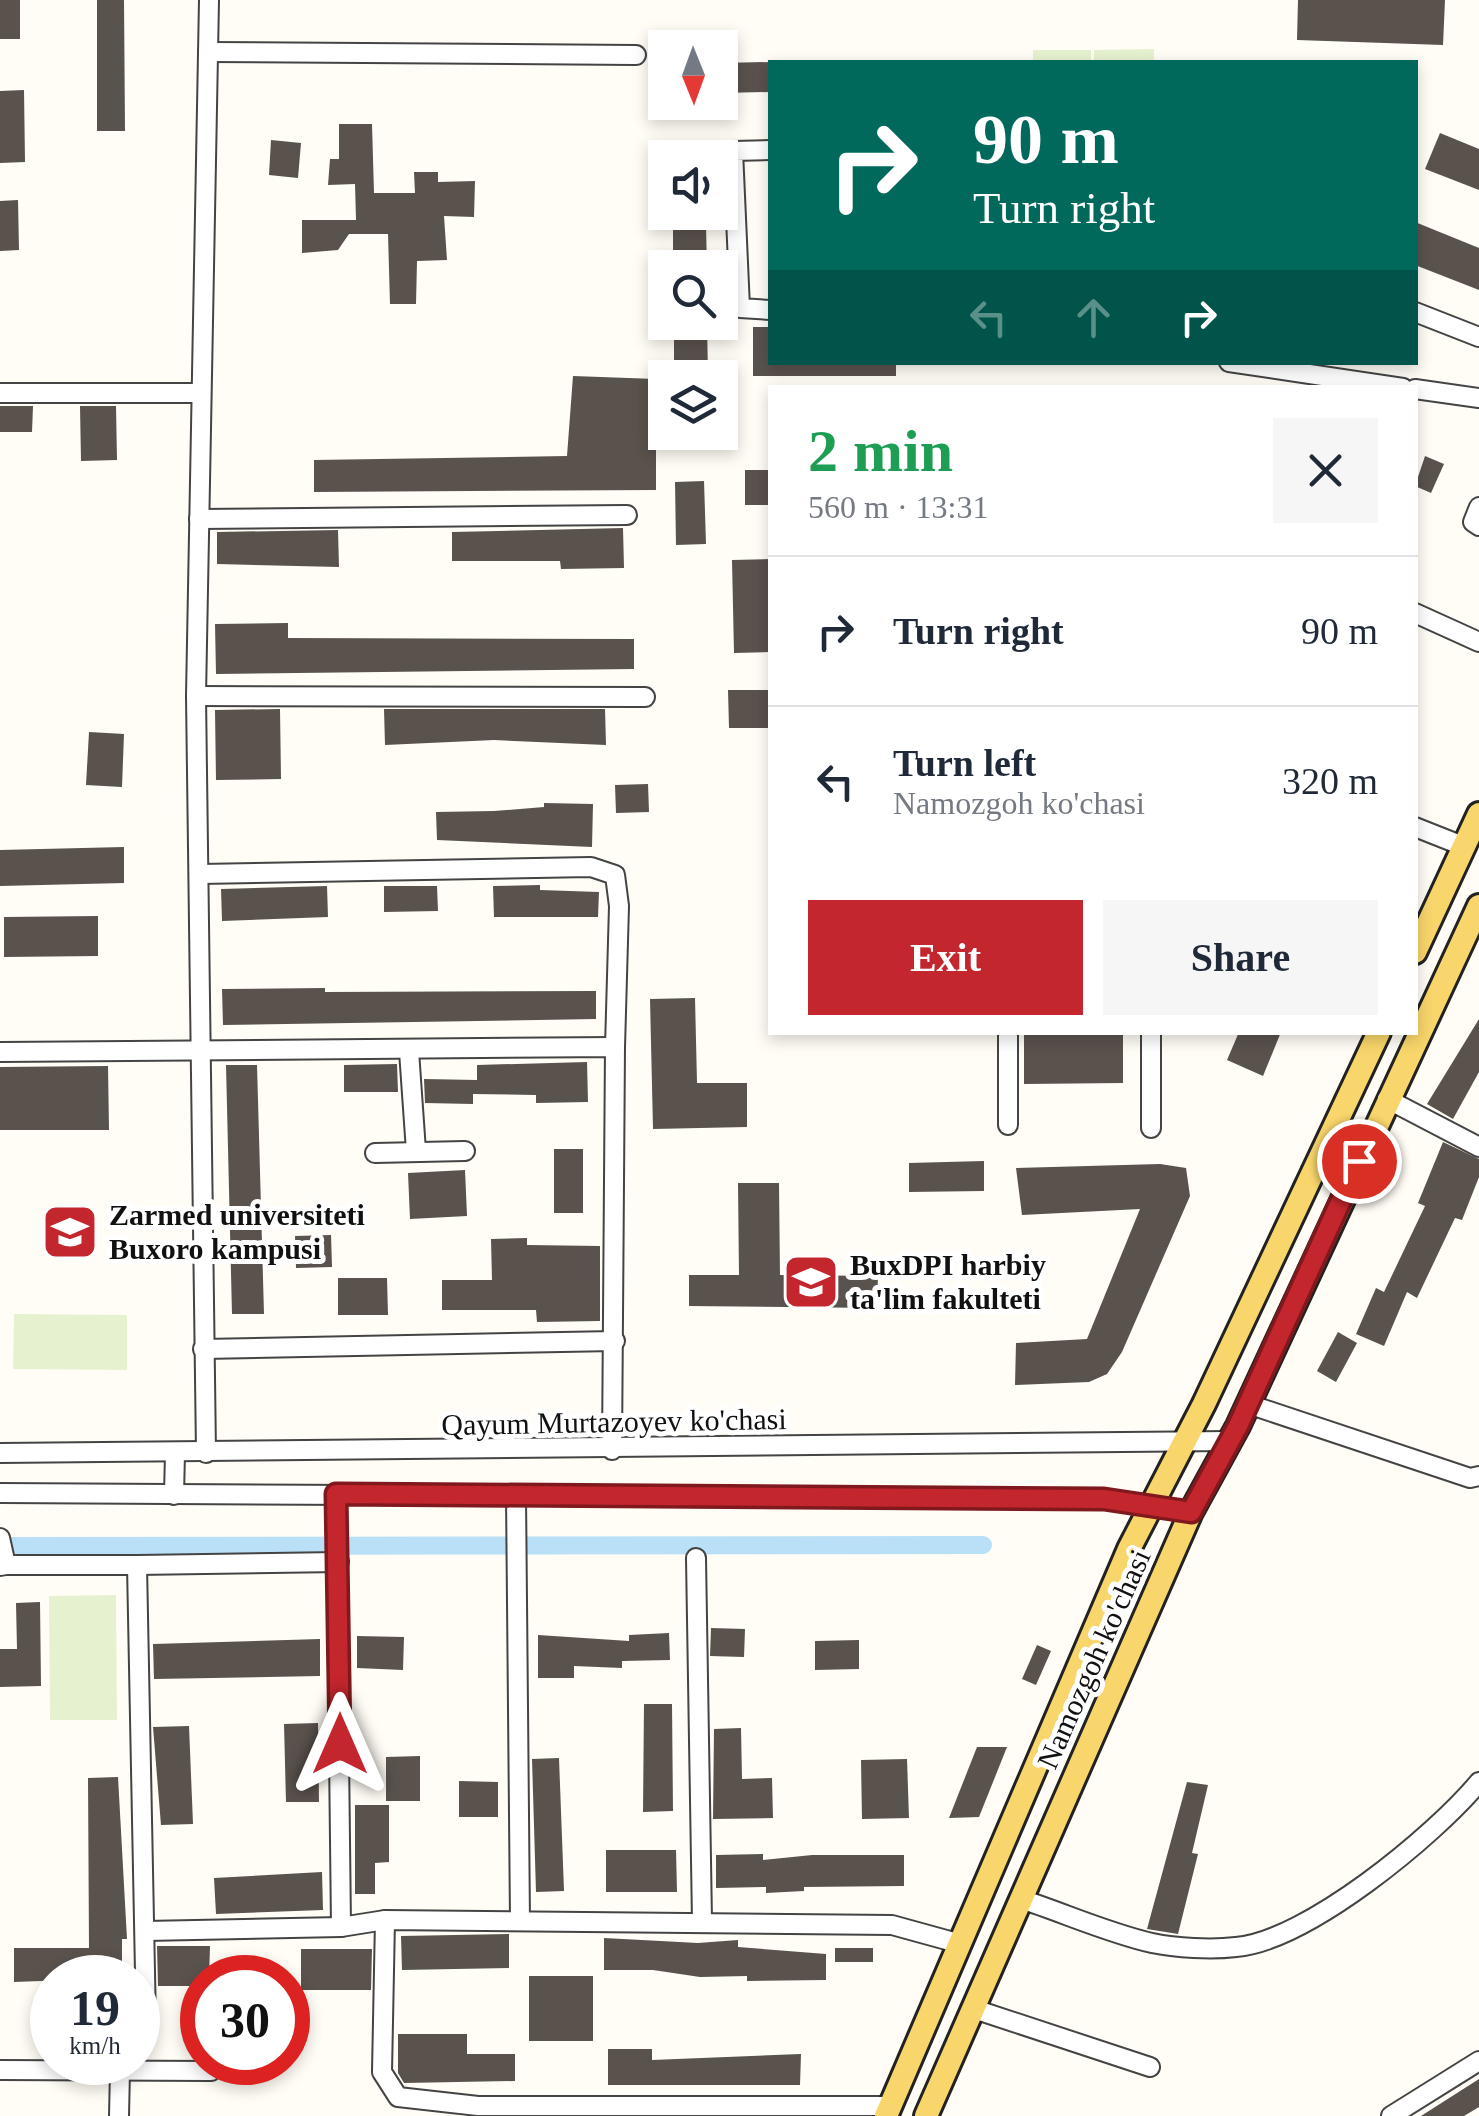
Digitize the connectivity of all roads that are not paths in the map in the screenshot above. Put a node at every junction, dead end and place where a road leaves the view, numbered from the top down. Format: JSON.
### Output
{"nodes":[{"id":1,"x":209,"y":0,"type":"edge"},
{"id":2,"x":208,"y":52,"type":"junction"},
{"id":3,"x":636,"y":55,"type":"dead end"},
{"id":4,"x":768,"y":150,"type":"edge"},
{"id":5,"x":768,"y":310,"type":"edge"},
{"id":6,"x":1418,"y":313,"type":"edge"},
{"id":7,"x":1479,"y":337,"type":"edge"},
{"id":8,"x":1249,"y":365,"type":"edge"},
{"id":9,"x":1383,"y":385,"type":"edge"},
{"id":10,"x":1418,"y":389,"type":"edge"},
{"id":11,"x":198,"y":392,"type":"junction"},
{"id":12,"x":0,"y":393,"type":"edge"},
{"id":13,"x":1479,"y":398,"type":"edge"},
{"id":14,"x":1479,"y":507,"type":"edge"},
{"id":15,"x":627,"y":515,"type":"dead end"},
{"id":16,"x":199,"y":519,"type":"junction"},
{"id":17,"x":1479,"y":526,"type":"edge"},
{"id":18,"x":1418,"y":614,"type":"edge"},
{"id":19,"x":1479,"y":642,"type":"edge"},
{"id":20,"x":196,"y":696,"type":"junction"},
{"id":21,"x":645,"y":697,"type":"dead end"},
{"id":22,"x":1479,"y":814,"type":"edge"},
{"id":23,"x":1418,"y":828,"type":"edge"},
{"id":24,"x":1463,"y":846,"type":"junction"},
{"id":25,"x":200,"y":874,"type":"junction"},
{"id":26,"x":1479,"y":906,"type":"edge"},
{"id":27,"x":1418,"y":945,"type":"edge"},
{"id":28,"x":1418,"y":1034,"type":"edge"},
{"id":29,"x":1008,"y":1035,"type":"edge"},
{"id":30,"x":1151,"y":1035,"type":"edge"},
{"id":31,"x":1378,"y":1035,"type":"edge"},
{"id":32,"x":1418,"y":1035,"type":"edge"},
{"id":33,"x":615,"y":1047,"type":"junction"},
{"id":34,"x":201,"y":1049,"type":"junction"},
{"id":35,"x":409,"y":1051,"type":"junction"},
{"id":36,"x":0,"y":1052,"type":"edge"},
{"id":37,"x":1387,"y":1099,"type":"junction"},
{"id":38,"x":1008,"y":1124,"type":"dead end"},
{"id":39,"x":1151,"y":1128,"type":"dead end"},
{"id":40,"x":1479,"y":1147,"type":"edge"},
{"id":41,"x":416,"y":1151,"type":"junction"},
{"id":42,"x":465,"y":1151,"type":"dead end"},
{"id":43,"x":375,"y":1153,"type":"dead end"},
{"id":44,"x":616,"y":1341,"type":"junction"},
{"id":45,"x":203,"y":1349,"type":"junction"},
{"id":46,"x":1248,"y":1404,"type":"junction"},
{"id":47,"x":1186,"y":1441,"type":"junction"},
{"id":48,"x":1228,"y":1442,"type":"junction"},
{"id":49,"x":612,"y":1450,"type":"junction"},
{"id":50,"x":0,"y":1453,"type":"edge"},
{"id":51,"x":174,"y":1453,"type":"junction"},
{"id":52,"x":206,"y":1453,"type":"junction"},
{"id":53,"x":1479,"y":1476,"type":"edge"},
{"id":54,"x":0,"y":1493,"type":"edge"},
{"id":55,"x":174,"y":1494,"type":"junction"},
{"id":56,"x":336,"y":1494,"type":"junction"},
{"id":57,"x":516,"y":1495,"type":"junction"},
{"id":58,"x":1151,"y":1507,"type":"junction"},
{"id":59,"x":1191,"y":1512,"type":"junction"},
{"id":60,"x":338,"y":1550,"type":"junction"},
{"id":61,"x":3,"y":1555,"type":"edge"},
{"id":62,"x":696,"y":1558,"type":"dead end"},
{"id":63,"x":137,"y":1565,"type":"junction"},
{"id":64,"x":1479,"y":1782,"type":"edge"},
{"id":65,"x":1021,"y":1899,"type":"junction"},
{"id":66,"x":385,"y":1920,"type":"junction"},
{"id":67,"x":520,"y":1921,"type":"junction"},
{"id":68,"x":702,"y":1922,"type":"junction"},
{"id":69,"x":341,"y":1927,"type":"junction"},
{"id":70,"x":146,"y":1931,"type":"junction"},
{"id":71,"x":961,"y":1944,"type":"junction"},
{"id":72,"x":146,"y":1955,"type":"edge"},
{"id":73,"x":974,"y":2009,"type":"junction"},
{"id":74,"x":1479,"y":2061,"type":"edge"},
{"id":75,"x":1150,"y":2067,"type":"dead end"},
{"id":76,"x":0,"y":2070,"type":"edge"},
{"id":77,"x":30,"y":2070,"type":"edge"},
{"id":78,"x":120,"y":2085,"type":"edge"},
{"id":79,"x":888,"y":2111,"type":"edge"},
{"id":80,"x":120,"y":2116,"type":"edge"},
{"id":81,"x":926,"y":2116,"type":"edge"},
{"id":82,"x":1391,"y":2116,"type":"edge"}],
"edges":[{"from":1,"to":2,"type":"street"},
{"from":2,"to":3,"type":"street"},
{"from":2,"to":11,"type":"street"},
{"from":4,"to":5,"type":"street"},
{"from":6,"to":7,"type":"street"},
{"from":8,"to":9,"type":"street"},
{"from":10,"to":13,"type":"street"},
{"from":11,"to":12,"type":"street"},
{"from":11,"to":16,"type":"street"},
{"from":14,"to":17,"type":"street"},
{"from":15,"to":16,"type":"street"},
{"from":16,"to":20,"type":"street"},
{"from":18,"to":19,"type":"street"},
{"from":20,"to":21,"type":"street"},
{"from":20,"to":25,"type":"street"},
{"from":22,"to":24,"type":"main road"},
{"from":23,"to":24,"type":"street"},
{"from":24,"to":27,"type":"main road"},
{"from":25,"to":33,"type":"street"},
{"from":25,"to":34,"type":"street"},
{"from":26,"to":28,"type":"main road","name":"Namozgoh ko'chasi"},
{"from":29,"to":38,"type":"street"},
{"from":30,"to":39,"type":"street"},
{"from":31,"to":47,"type":"main road","name":"Namozgoh ko'chasi"},
{"from":32,"to":37,"type":"main road","name":"Namozgoh ko'chasi"},
{"from":33,"to":35,"type":"street"},
{"from":33,"to":44,"type":"street"},
{"from":34,"to":35,"type":"street"},
{"from":34,"to":36,"type":"street"},
{"from":34,"to":45,"type":"street"},
{"from":35,"to":41,"type":"street"},
{"from":37,"to":40,"type":"street"},
{"from":37,"to":46,"type":"main road","name":"Namozgoh ko'chasi"},
{"from":41,"to":42,"type":"street"},
{"from":41,"to":43,"type":"street"},
{"from":44,"to":45,"type":"street"},
{"from":44,"to":49,"type":"street"},
{"from":45,"to":52,"type":"street"},
{"from":46,"to":48,"type":"main road","name":"Namozgoh ko'chasi"},
{"from":46,"to":53,"type":"street"},
{"from":47,"to":48,"type":"street","name":"Qayum Murtazoyev ko'chasi"},
{"from":47,"to":49,"type":"street","name":"Qayum Murtazoyev ko'chasi"},
{"from":47,"to":58,"type":"main road","name":"Namozgoh ko'chasi"},
{"from":48,"to":59,"type":"main road","name":"Namozgoh ko'chasi"},
{"from":49,"to":52,"type":"street","name":"Qayum Murtazoyev ko'chasi"},
{"from":50,"to":51,"type":"street","name":"Qayum Murtazoyev ko'chasi"},
{"from":51,"to":52,"type":"street","name":"Qayum Murtazoyev ko'chasi"},
{"from":51,"to":55,"type":"street"},
{"from":54,"to":55,"type":"street"},
{"from":55,"to":56,"type":"street"},
{"from":56,"to":57,"type":"street"},
{"from":56,"to":60,"type":"street"},
{"from":57,"to":58,"type":"street"},
{"from":57,"to":67,"type":"street"},
{"from":58,"to":59,"type":"street"},
{"from":58,"to":71,"type":"main road","name":"Namozgoh ko'chasi"},
{"from":59,"to":65,"type":"main road","name":"Namozgoh ko'chasi"},
{"from":60,"to":63,"type":"street"},
{"from":60,"to":69,"type":"street"},
{"from":61,"to":63,"type":"street"},
{"from":62,"to":68,"type":"street"},
{"from":63,"to":70,"type":"street"},
{"from":64,"to":65,"type":"street"},
{"from":65,"to":73,"type":"main road","name":"Namozgoh ko'chasi"},
{"from":66,"to":67,"type":"street"},
{"from":66,"to":69,"type":"street"},
{"from":66,"to":79,"type":"street"},
{"from":67,"to":68,"type":"street"},
{"from":68,"to":71,"type":"street"},
{"from":69,"to":70,"type":"street"},
{"from":70,"to":72,"type":"street"},
{"from":71,"to":79,"type":"main road","name":"Namozgoh ko'chasi"},
{"from":73,"to":75,"type":"street"},
{"from":73,"to":81,"type":"main road","name":"Namozgoh ko'chasi"},
{"from":74,"to":82,"type":"street"},
{"from":76,"to":77,"type":"street"},
{"from":78,"to":80,"type":"street"}]}
